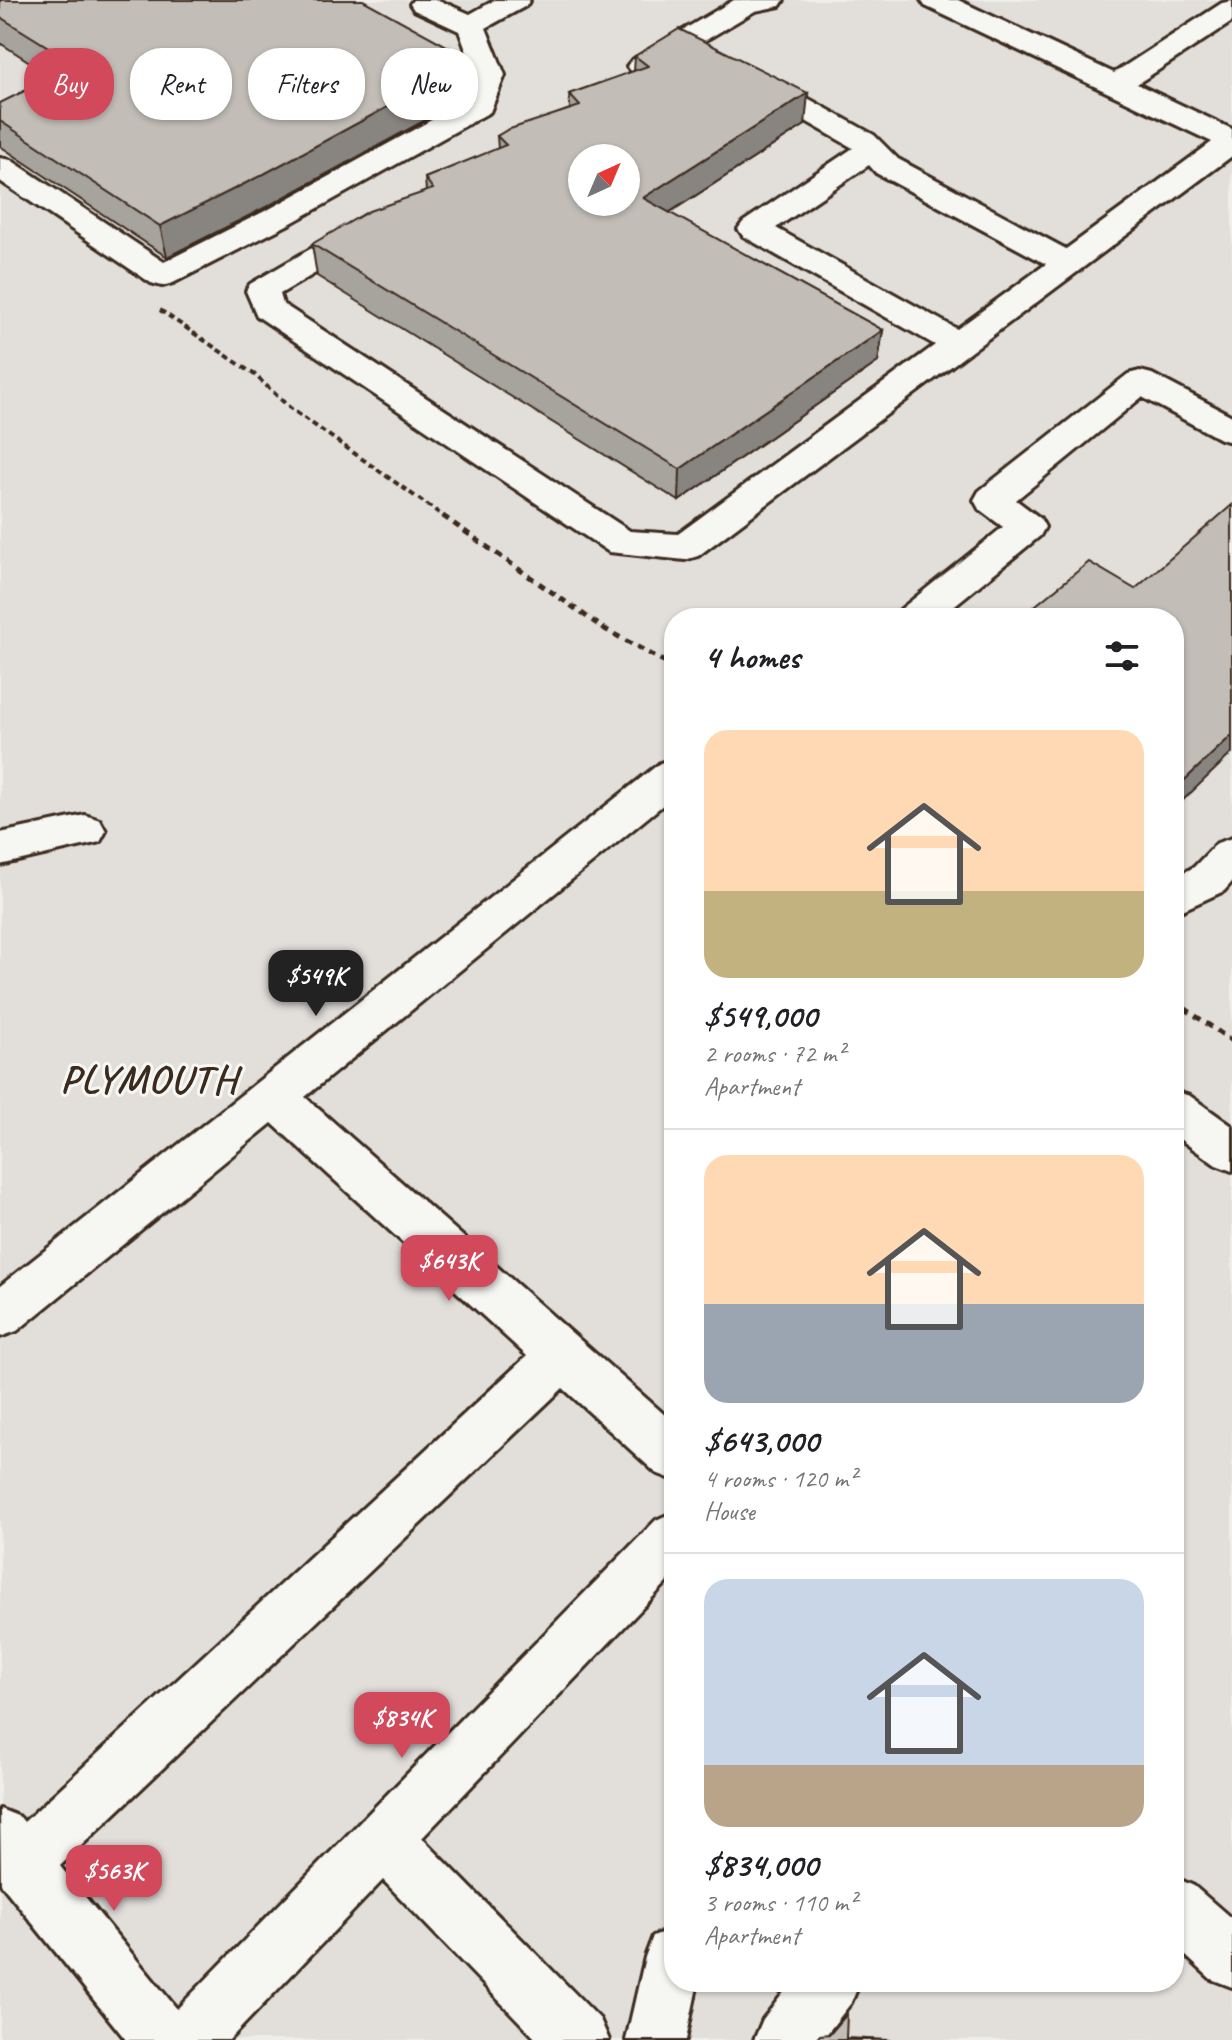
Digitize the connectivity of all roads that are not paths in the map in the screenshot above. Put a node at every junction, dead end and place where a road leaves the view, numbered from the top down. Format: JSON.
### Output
{"nodes":[{"id":1,"x":516,"y":0,"type":"edge"},
{"id":2,"x":770,"y":0,"type":"edge"},
{"id":3,"x":935,"y":0,"type":"edge"},
{"id":4,"x":424,"y":4,"type":"dead end"},
{"id":5,"x":1232,"y":9,"type":"edge"},
{"id":6,"x":472,"y":26,"type":"junction"},
{"id":7,"x":707,"y":54,"type":"junction"},
{"id":8,"x":616,"y":82,"type":"edge"},
{"id":9,"x":1116,"y":85,"type":"junction"},
{"id":10,"x":1232,"y":141,"type":"edge"},
{"id":11,"x":871,"y":149,"type":"junction"},
{"id":12,"x":0,"y":167,"type":"edge"},
{"id":13,"x":398,"y":210,"type":"edge"},
{"id":14,"x":1068,"y":263,"type":"junction"},
{"id":15,"x":958,"y":344,"type":"junction"},
{"id":16,"x":1232,"y":431,"type":"edge"},
{"id":17,"x":926,"y":608,"type":"edge"},
{"id":18,"x":664,"y":782,"type":"edge"},
{"id":19,"x":85,"y":831,"type":"dead end"},
{"id":20,"x":0,"y":849,"type":"edge"},
{"id":21,"x":1232,"y":854,"type":"edge"},
{"id":22,"x":1184,"y":892,"type":"edge"},
{"id":23,"x":273,"y":1096,"type":"junction"},
{"id":24,"x":1184,"y":1117,"type":"edge"},
{"id":25,"x":1232,"y":1151,"type":"edge"},
{"id":26,"x":0,"y":1315,"type":"edge"},
{"id":27,"x":562,"y":1356,"type":"junction"},
{"id":28,"x":664,"y":1447,"type":"edge"},
{"id":29,"x":664,"y":1548,"type":"edge"},
{"id":30,"x":382,"y":1838,"type":"junction"},
{"id":31,"x":11,"y":1850,"type":"edge"},
{"id":32,"x":1184,"y":1915,"type":"edge"},
{"id":33,"x":1232,"y":1958,"type":"edge"},
{"id":34,"x":666,"y":1992,"type":"edge"},
{"id":35,"x":822,"y":1992,"type":"edge"},
{"id":36,"x":164,"y":2040,"type":"edge"},
{"id":37,"x":188,"y":2040,"type":"edge"},
{"id":38,"x":579,"y":2040,"type":"edge"},
{"id":39,"x":656,"y":2040,"type":"edge"},
{"id":40,"x":784,"y":2040,"type":"edge"}],
"edges":[{"from":1,"to":6,"type":"street"},
{"from":2,"to":7,"type":"street"},
{"from":3,"to":9,"type":"street"},
{"from":4,"to":6,"type":"street"},
{"from":5,"to":9,"type":"street"},
{"from":6,"to":12,"type":"street"},
{"from":7,"to":8,"type":"street"},
{"from":7,"to":11,"type":"street"},
{"from":9,"to":10,"type":"street"},
{"from":10,"to":14,"type":"street"},
{"from":11,"to":14,"type":"street"},
{"from":11,"to":15,"type":"street"},
{"from":13,"to":15,"type":"street"},
{"from":14,"to":15,"type":"street"},
{"from":16,"to":17,"type":"street"},
{"from":18,"to":23,"type":"street"},
{"from":19,"to":20,"type":"street"},
{"from":21,"to":22,"type":"street"},
{"from":23,"to":26,"type":"street"},
{"from":23,"to":27,"type":"street"},
{"from":24,"to":25,"type":"street"},
{"from":27,"to":28,"type":"street"},
{"from":27,"to":31,"type":"street"},
{"from":29,"to":30,"type":"street"},
{"from":30,"to":37,"type":"street"},
{"from":30,"to":38,"type":"street"},
{"from":31,"to":36,"type":"street"},
{"from":32,"to":33,"type":"street"},
{"from":34,"to":39,"type":"street"},
{"from":35,"to":40,"type":"street"}]}
